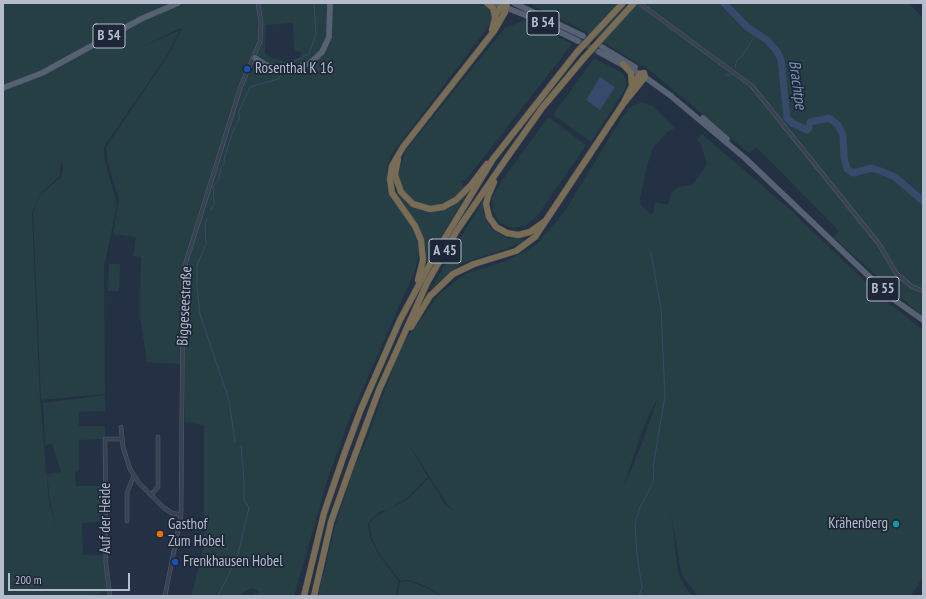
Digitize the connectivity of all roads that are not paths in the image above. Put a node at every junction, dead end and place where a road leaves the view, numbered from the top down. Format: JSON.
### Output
{"nodes":[{"id":1,"x":178,"y":3,"type":"edge"},
{"id":2,"x":258,"y":3,"type":"edge"},
{"id":3,"x":330,"y":3,"type":"edge"},
{"id":4,"x":487,"y":3,"type":"edge"},
{"id":5,"x":494,"y":3,"type":"edge"},
{"id":6,"x":514,"y":3,"type":"edge"},
{"id":7,"x":623,"y":3,"type":"edge"},
{"id":8,"x":634,"y":3,"type":"edge"},
{"id":9,"x":639,"y":3,"type":"edge"},
{"id":10,"x":505,"y":5,"type":"edge"},
{"id":11,"x":495,"y":18,"type":"junction"},
{"id":12,"x":583,"y":36,"type":"tunnel mouth"},
{"id":13,"x":489,"y":37,"type":"junction"},
{"id":14,"x":578,"y":41,"type":"tunnel mouth"},
{"id":15,"x":255,"y":58,"type":"junction"},
{"id":16,"x":623,"y":64,"type":"junction"},
{"id":17,"x":643,"y":75,"type":"junction"},
{"id":18,"x":632,"y":86,"type":"junction"},
{"id":19,"x":3,"y":88,"type":"edge"},
{"id":20,"x":623,"y":104,"type":"junction"},
{"id":21,"x":403,"y":147,"type":"junction"},
{"id":22,"x":493,"y":159,"type":"junction"},
{"id":23,"x":506,"y":159,"type":"junction"},
{"id":24,"x":548,"y":218,"type":"junction"},
{"id":25,"x":416,"y":288,"type":"junction"},
{"id":26,"x":923,"y":292,"type":"edge"},
{"id":27,"x":923,"y":320,"type":"edge"},
{"id":28,"x":396,"y":350,"type":"junction"},
{"id":29,"x":121,"y":427,"type":"dead end"},
{"id":30,"x":158,"y":437,"type":"dead end"},
{"id":31,"x":121,"y":439,"type":"junction"},
{"id":32,"x":134,"y":475,"type":"junction"},
{"id":33,"x":151,"y":495,"type":"junction"},
{"id":34,"x":181,"y":515,"type":"junction"},
{"id":35,"x":127,"y":521,"type":"dead end"},
{"id":36,"x":110,"y":596,"type":"edge"},
{"id":37,"x":165,"y":596,"type":"edge"},
{"id":38,"x":304,"y":596,"type":"edge"},
{"id":39,"x":314,"y":596,"type":"edge"}],
"edges":[{"from":1,"to":19,"type":"main road","number":"B 54"},
{"from":2,"to":15,"type":"street","name":"Biggeseestraße"},
{"from":3,"to":15,"type":"main road"},
{"from":4,"to":11,"type":"highway"},
{"from":5,"to":10,"type":"main road","number":"B 54"},
{"from":6,"to":12,"type":"main road","number":"B 54"},
{"from":7,"to":22,"type":"highway","number":"A 45","bridge":true},
{"from":8,"to":23,"type":"highway","number":"A 45","bridge":true},
{"from":9,"to":26,"type":"street"},
{"from":10,"to":11,"type":"highway"},
{"from":10,"to":13,"type":"highway"},
{"from":10,"to":14,"type":"main road","number":"B 54"},
{"from":11,"to":13,"type":"highway"},
{"from":13,"to":21,"type":"highway"},
{"from":15,"to":34,"type":"street","name":"Biggeseestraße"},
{"from":16,"to":17,"type":"main road","number":"B 55"},
{"from":16,"to":17,"type":"main road"},
{"from":16,"to":18,"type":"highway"},
{"from":17,"to":18,"type":"highway"},
{"from":17,"to":20,"type":"highway"},
{"from":17,"to":27,"type":"main road","number":"B 55"},
{"from":18,"to":20,"type":"highway"},
{"from":20,"to":24,"type":"highway"},
{"from":21,"to":22,"type":"highway"},
{"from":21,"to":25,"type":"highway"},
{"from":22,"to":25,"type":"highway","number":"A 45"},
{"from":23,"to":24,"type":"highway"},
{"from":23,"to":28,"type":"highway","number":"A 45"},
{"from":24,"to":28,"type":"highway"},
{"from":25,"to":38,"type":"highway","number":"A 45"},
{"from":28,"to":39,"type":"highway","number":"A 45"},
{"from":29,"to":31,"type":"street"},
{"from":30,"to":33,"type":"street"},
{"from":31,"to":32,"type":"street"},
{"from":31,"to":36,"type":"street","name":"Auf der Heide"},
{"from":32,"to":33,"type":"street"},
{"from":32,"to":35,"type":"street"},
{"from":33,"to":34,"type":"street"},
{"from":34,"to":37,"type":"street","name":"Biggeseestraße"}]}
